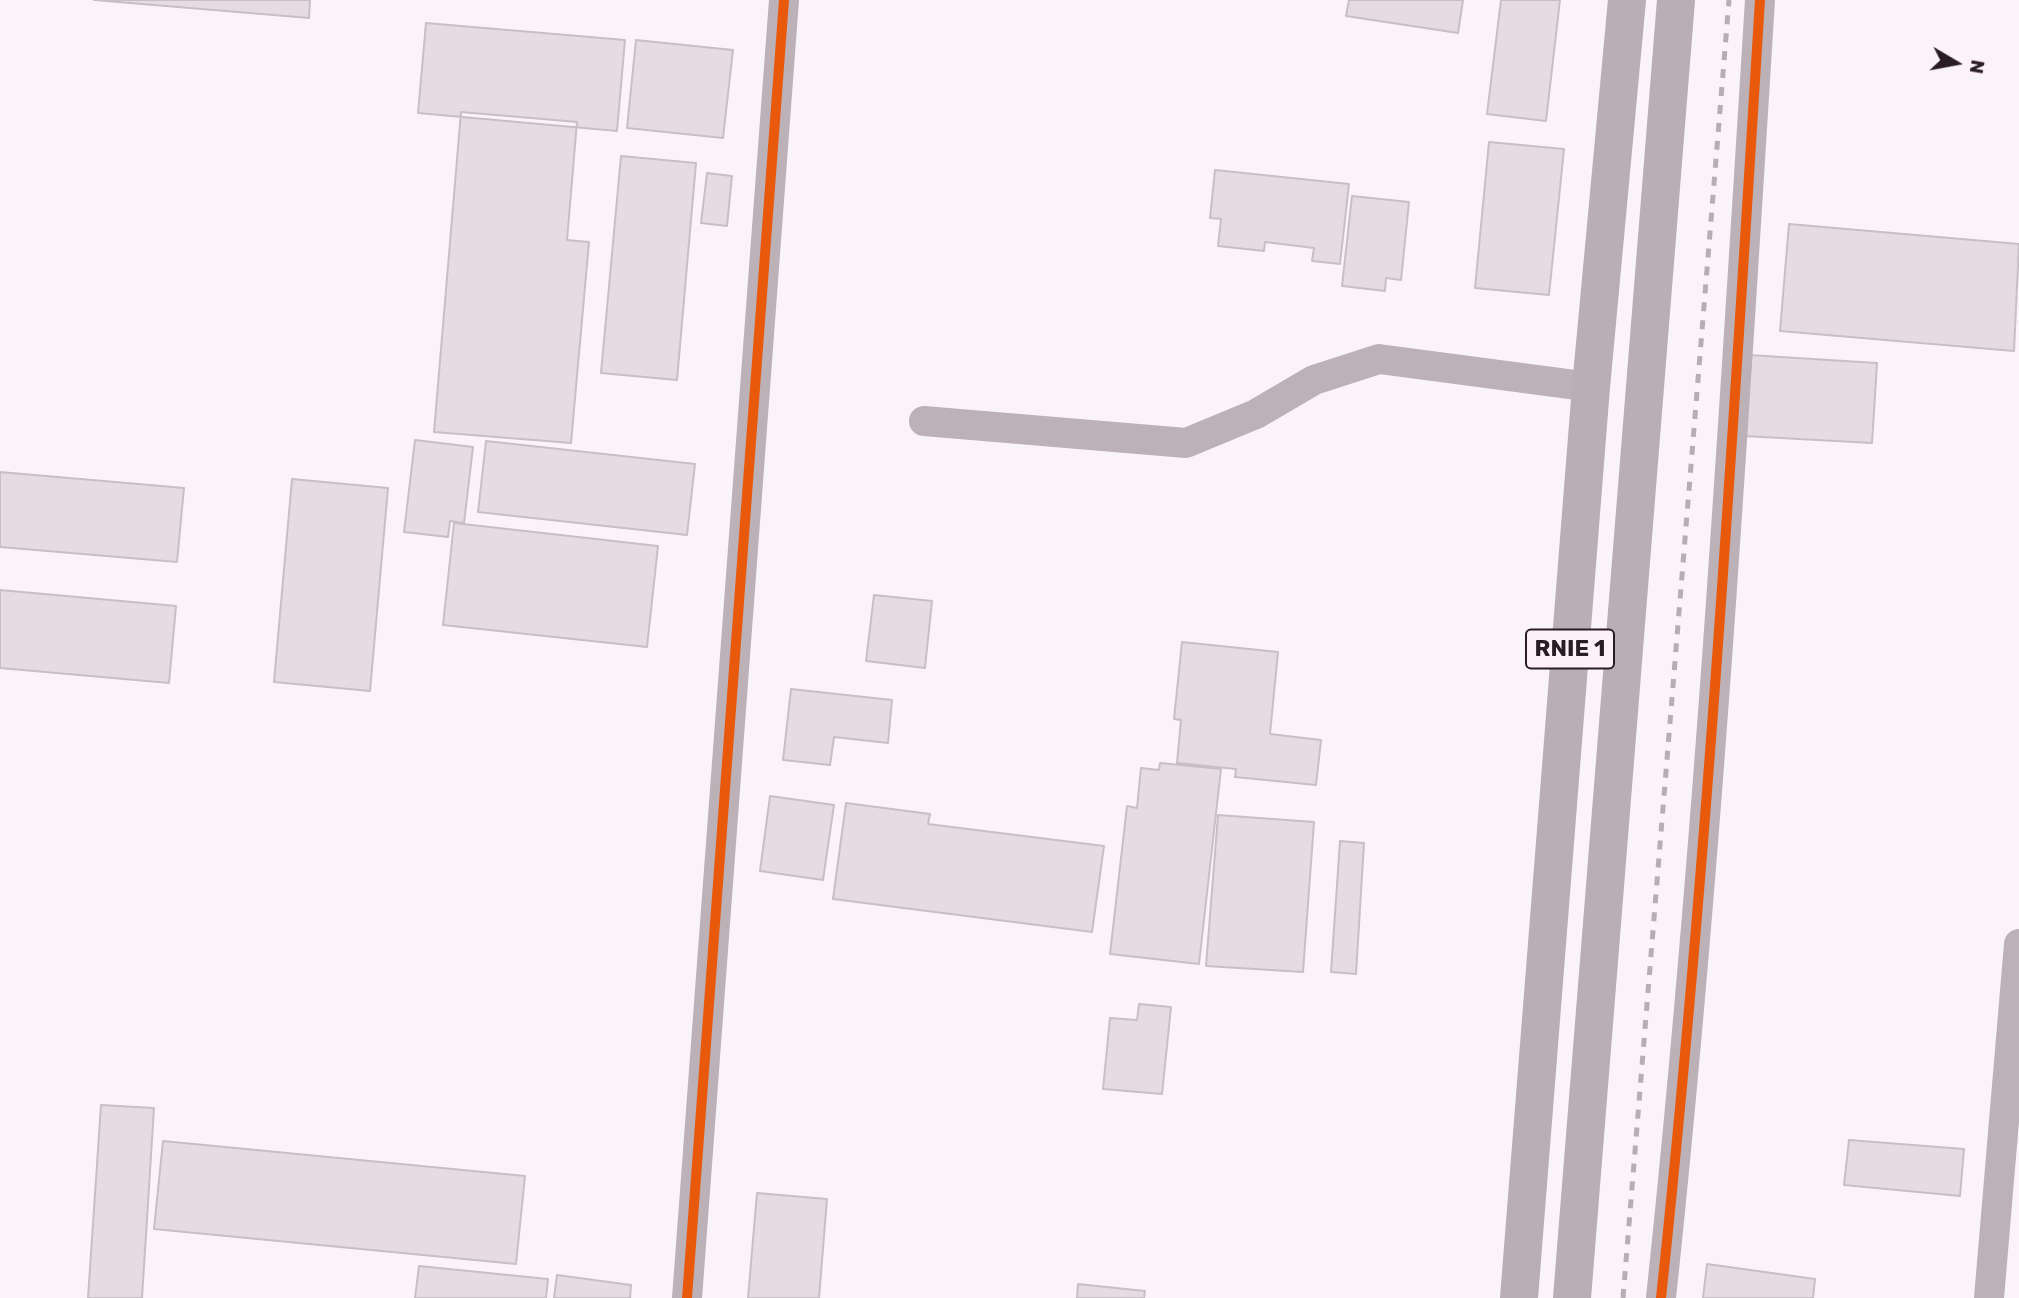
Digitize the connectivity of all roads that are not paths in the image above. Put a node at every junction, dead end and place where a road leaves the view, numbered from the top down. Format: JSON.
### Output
{"nodes":[{"id":1,"x":784,"y":0,"type":"edge"},
{"id":2,"x":1626,"y":0,"type":"edge"},
{"id":3,"x":1676,"y":0,"type":"edge"},
{"id":4,"x":1760,"y":0,"type":"edge"},
{"id":5,"x":1591,"y":387,"type":"junction"},
{"id":6,"x":923,"y":421,"type":"dead end"},
{"id":7,"x":2019,"y":944,"type":"edge"},
{"id":8,"x":687,"y":1298,"type":"edge"},
{"id":9,"x":1519,"y":1298,"type":"edge"},
{"id":10,"x":1572,"y":1298,"type":"edge"},
{"id":11,"x":1661,"y":1298,"type":"edge"},
{"id":12,"x":1989,"y":1298,"type":"edge"}],
"edges":[{"from":1,"to":8,"type":"street"},
{"from":2,"to":5,"type":"highway","number":"RNIE 1"},
{"from":3,"to":10,"type":"highway","number":"RNIE 1"},
{"from":4,"to":11,"type":"street"},
{"from":5,"to":6,"type":"street"},
{"from":5,"to":9,"type":"highway","number":"RNIE 1"},
{"from":7,"to":12,"type":"street"}]}
